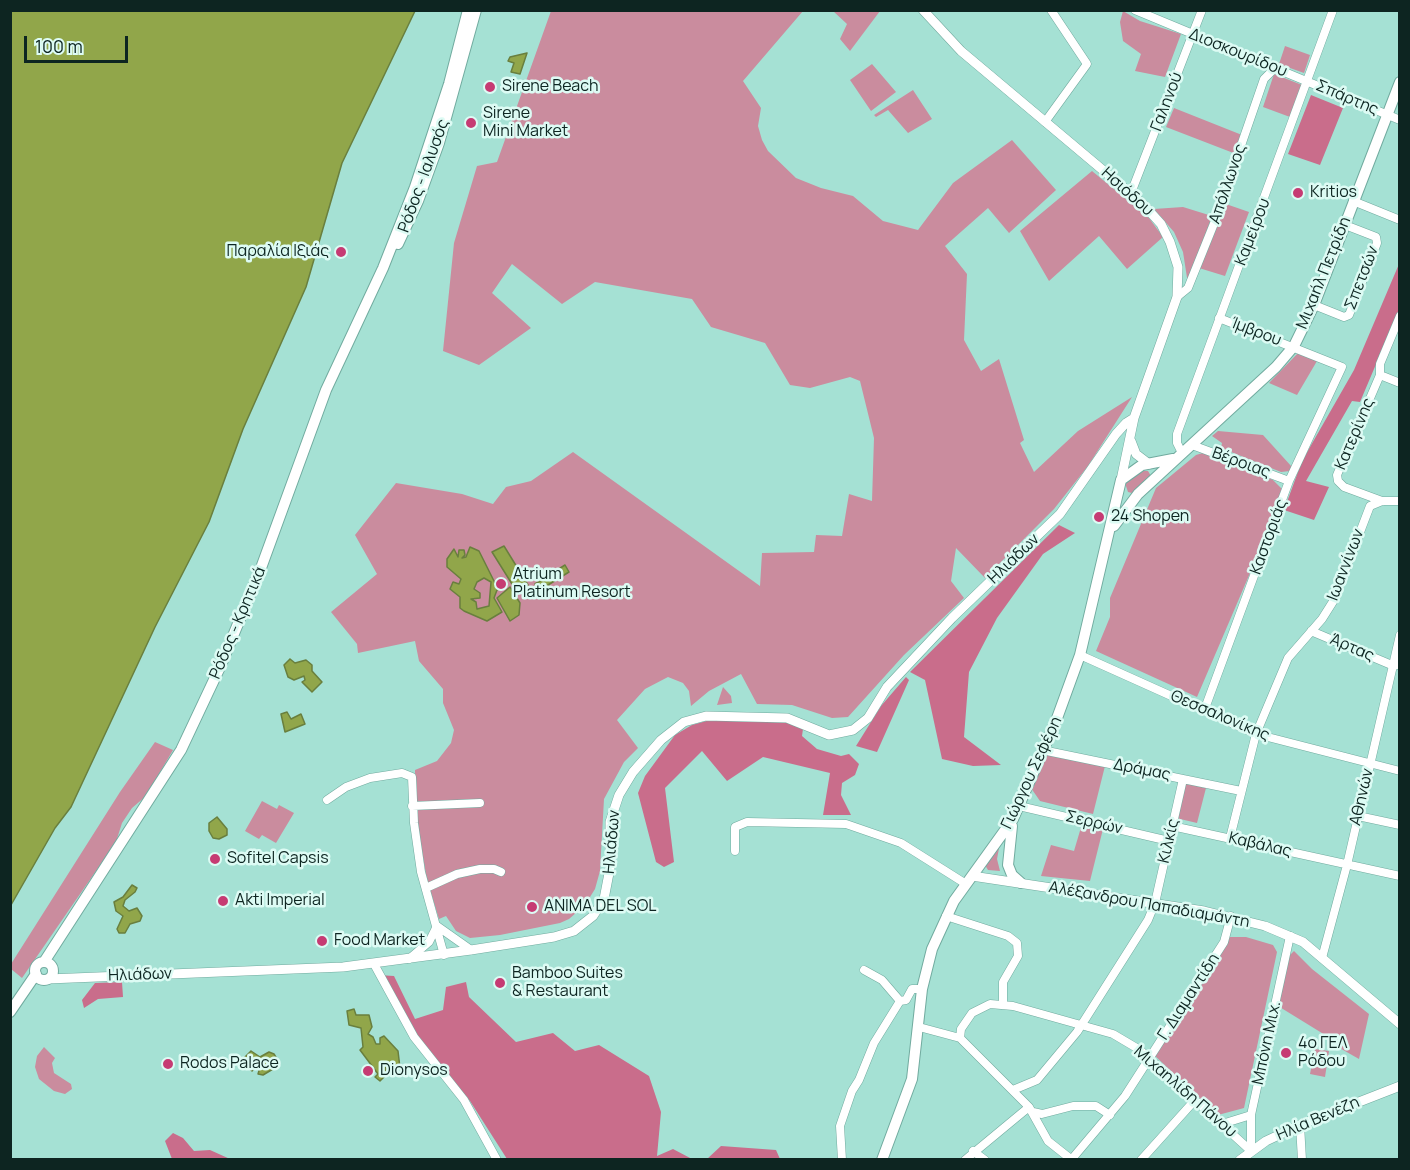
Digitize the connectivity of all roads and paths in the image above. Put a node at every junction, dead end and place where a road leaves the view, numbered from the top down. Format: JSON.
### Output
{"nodes":[{"id":1,"x":468,"y":10,"type":"edge"},
{"id":2,"x":476,"y":10,"type":"edge"},
{"id":3,"x":923,"y":10,"type":"edge"},
{"id":4,"x":1051,"y":10,"type":"edge"},
{"id":5,"x":1135,"y":10,"type":"edge"},
{"id":6,"x":1202,"y":10,"type":"edge"},
{"id":7,"x":1333,"y":10,"type":"edge"},
{"id":8,"x":1192,"y":35,"type":"junction"},
{"id":9,"x":1275,"y":68,"type":"junction"},
{"id":10,"x":1308,"y":82,"type":"junction"},
{"id":11,"x":1400,"y":82,"type":"edge"},
{"id":12,"x":1386,"y":115,"type":"junction"},
{"id":13,"x":1400,"y":120,"type":"edge"},
{"id":14,"x":1045,"y":122,"type":"junction"},
{"id":15,"x":1131,"y":193,"type":"junction"},
{"id":16,"x":1353,"y":201,"type":"junction"},
{"id":17,"x":1400,"y":220,"type":"edge"},
{"id":18,"x":1345,"y":225,"type":"junction"},
{"id":19,"x":383,"y":268,"type":"junction"},
{"id":20,"x":1177,"y":297,"type":"junction"},
{"id":21,"x":1314,"y":305,"type":"junction"},
{"id":22,"x":1400,"y":316,"type":"edge"},
{"id":23,"x":1219,"y":318,"type":"junction"},
{"id":24,"x":1294,"y":346,"type":"junction"},
{"id":25,"x":1342,"y":367,"type":"joint"},
{"id":26,"x":1380,"y":375,"type":"junction"},
{"id":27,"x":1400,"y":384,"type":"edge"},
{"id":28,"x":1134,"y":418,"type":"junction"},
{"id":29,"x":1116,"y":434,"type":"junction"},
{"id":30,"x":1131,"y":434,"type":"junction"},
{"id":31,"x":1192,"y":445,"type":"junction"},
{"id":32,"x":1179,"y":455,"type":"junction"},
{"id":33,"x":1149,"y":464,"type":"junction"},
{"id":34,"x":1155,"y":479,"type":"junction"},
{"id":35,"x":1121,"y":480,"type":"junction"},
{"id":36,"x":1289,"y":481,"type":"junction"},
{"id":37,"x":1138,"y":494,"type":"junction"},
{"id":38,"x":1382,"y":501,"type":"junction"},
{"id":39,"x":1399,"y":501,"type":"edge"},
{"id":40,"x":1108,"y":539,"type":"junction"},
{"id":41,"x":1311,"y":631,"type":"junction"},
{"id":42,"x":1400,"y":635,"type":"edge"},
{"id":43,"x":1080,"y":655,"type":"junction"},
{"id":44,"x":1397,"y":665,"type":"edge"},
{"id":45,"x":1204,"y":711,"type":"junction"},
{"id":46,"x":1256,"y":734,"type":"junction"},
{"id":47,"x":1042,"y":750,"type":"junction"},
{"id":48,"x":1370,"y":764,"type":"junction"},
{"id":49,"x":1400,"y":771,"type":"edge"},
{"id":50,"x":1183,"y":778,"type":"junction"},
{"id":51,"x":1241,"y":791,"type":"junction"},
{"id":52,"x":327,"y":800,"type":"dead end"},
{"id":53,"x":480,"y":803,"type":"dead end"},
{"id":54,"x":412,"y":806,"type":"junction"},
{"id":55,"x":1019,"y":806,"type":"junction"},
{"id":56,"x":1358,"y":816,"type":"junction"},
{"id":57,"x":1013,"y":819,"type":"junction"},
{"id":58,"x":1400,"y":825,"type":"edge"},
{"id":59,"x":1172,"y":826,"type":"junction"},
{"id":60,"x":1230,"y":838,"type":"junction"},
{"id":61,"x":1169,"y":840,"type":"junction"},
{"id":62,"x":735,"y":851,"type":"dead end"},
{"id":63,"x":1347,"y":865,"type":"junction"},
{"id":64,"x":501,"y":872,"type":"dead end"},
{"id":65,"x":1400,"y":876,"type":"edge"},
{"id":66,"x":969,"y":880,"type":"junction"},
{"id":67,"x":1021,"y":883,"type":"junction"},
{"id":68,"x":426,"y":888,"type":"junction"},
{"id":69,"x":1155,"y":903,"type":"junction"},
{"id":70,"x":945,"y":916,"type":"junction"},
{"id":71,"x":1231,"y":916,"type":"junction"},
{"id":72,"x":437,"y":926,"type":"junction"},
{"id":73,"x":1290,"y":936,"type":"junction"},
{"id":74,"x":471,"y":950,"type":"junction"},
{"id":75,"x":444,"y":954,"type":"junction"},
{"id":76,"x":1322,"y":958,"type":"junction"},
{"id":77,"x":408,"y":960,"type":"junction"},
{"id":78,"x":374,"y":964,"type":"junction"},
{"id":79,"x":864,"y":970,"type":"dead end"},
{"id":80,"x":44,"y":971,"type":"junction"},
{"id":81,"x":922,"y":989,"type":"junction"},
{"id":82,"x":900,"y":1001,"type":"junction"},
{"id":83,"x":1003,"y":1005,"type":"junction"},
{"id":84,"x":10,"y":1012,"type":"edge"},
{"id":85,"x":1400,"y":1024,"type":"edge"},
{"id":86,"x":1081,"y":1025,"type":"junction"},
{"id":87,"x":919,"y":1028,"type":"junction"},
{"id":88,"x":960,"y":1038,"type":"junction"},
{"id":89,"x":1149,"y":1060,"type":"junction"},
{"id":90,"x":1400,"y":1086,"type":"edge"},
{"id":91,"x":1013,"y":1090,"type":"junction"},
{"id":92,"x":1195,"y":1100,"type":"junction"},
{"id":93,"x":1031,"y":1110,"type":"junction"},
{"id":94,"x":1110,"y":1115,"type":"junction"},
{"id":95,"x":1251,"y":1115,"type":"junction"},
{"id":96,"x":1222,"y":1124,"type":"junction"},
{"id":97,"x":1300,"y":1125,"type":"junction"},
{"id":98,"x":973,"y":1151,"type":"junction"},
{"id":99,"x":1251,"y":1151,"type":"junction"},
{"id":100,"x":1071,"y":1159,"type":"edge"},
{"id":101,"x":497,"y":1160,"type":"edge"},
{"id":102,"x":842,"y":1160,"type":"edge"},
{"id":103,"x":882,"y":1160,"type":"edge"},
{"id":104,"x":965,"y":1160,"type":"edge"},
{"id":105,"x":985,"y":1160,"type":"edge"},
{"id":106,"x":1141,"y":1160,"type":"edge"},
{"id":107,"x":1240,"y":1160,"type":"edge"},
{"id":108,"x":1302,"y":1160,"type":"edge"}],
"edges":[{"from":1,"to":19,"type":"main road","name":"Ρόδος - Ιαλυσός"},
{"from":2,"to":19,"type":"main road","name":"Ρόδος - Ιαλυσός"},
{"from":3,"to":14,"type":"street","name":"Ησιόδου"},
{"from":4,"to":14,"type":"street"},
{"from":5,"to":8,"type":"street","name":"Διοσκουρίδου"},
{"from":6,"to":8,"type":"street","name":"Γαληνού"},
{"from":7,"to":10,"type":"street","name":"Καμείρου"},
{"from":8,"to":9,"type":"street","name":"Διοσκουρίδου"},
{"from":8,"to":15,"type":"street","name":"Γαληνού"},
{"from":9,"to":10,"type":"street","name":"Διοσκουρίδου"},
{"from":9,"to":20,"type":"street","name":"Απόλλωνος"},
{"from":10,"to":12,"type":"street","name":"Σπάρτης"},
{"from":10,"to":23,"type":"street","name":"Καμείρου"},
{"from":11,"to":12,"type":"main road","name":"Μιχαήλ Πετρίδη"},
{"from":12,"to":13,"type":"street","name":"Σπάρτης"},
{"from":12,"to":16,"type":"main road","name":"Μιχαήλ Πετρίδη"},
{"from":14,"to":15,"type":"street","name":"Ησιόδου"},
{"from":15,"to":20,"type":"street","name":"Ησιόδου"},
{"from":16,"to":17,"type":"street"},
{"from":16,"to":18,"type":"main road","name":"Μιχαήλ Πετρίδη"},
{"from":18,"to":21,"type":"main road","name":"Μιχαήλ Πετρίδη"},
{"from":18,"to":21,"type":"street","name":"Σπετσών"},
{"from":19,"to":80,"type":"main road","name":"Ρόδος - Κρητικά"},
{"from":20,"to":28,"type":"street","name":"Ησιόδου"},
{"from":21,"to":24,"type":"main road","name":"Μιχαήλ Πετρίδη"},
{"from":22,"to":26,"type":"street"},
{"from":23,"to":24,"type":"street","name":"Ίμβρου"},
{"from":23,"to":32,"type":"street","name":"Καμείρου"},
{"from":24,"to":25,"type":"street","name":"Ίμβρου"},
{"from":24,"to":31,"type":"main road","name":"Μιχαήλ Πετρίδη"},
{"from":25,"to":36,"type":"street","name":"Καστοριάς"},
{"from":26,"to":27,"type":"street"},
{"from":26,"to":38,"type":"street","name":"Κατερίνης"},
{"from":28,"to":29,"type":"street","name":"Ηλιάδων"},
{"from":28,"to":30,"type":"street","name":"Ησιόδου"},
{"from":29,"to":30,"type":"street"},
{"from":29,"to":74,"type":"street","name":"Ηλιάδων"},
{"from":30,"to":33,"type":"street"},
{"from":30,"to":35,"type":"street","name":"Γιώργου Σεφέρη"},
{"from":31,"to":32,"type":"main road","name":"Μιχαήλ Πετρίδη"},
{"from":31,"to":36,"type":"street","name":"Βέροιας"},
{"from":32,"to":33,"type":"main road"},
{"from":32,"to":34,"type":"main road","name":"Μιχαήλ Πετρίδη"},
{"from":33,"to":34,"type":"main road"},
{"from":33,"to":35,"type":"main road"},
{"from":34,"to":37,"type":"main road","name":"Μιχαήλ Πετρίδη"},
{"from":35,"to":37,"type":"main road"},
{"from":35,"to":40,"type":"main road","name":"Γιώργου Σεφέρη"},
{"from":36,"to":45,"type":"street","name":"Καστοριάς"},
{"from":37,"to":40,"type":"main road","name":"Μιχαήλ Πετρίδη"},
{"from":38,"to":39,"type":"street"},
{"from":38,"to":41,"type":"street","name":"Ιωαννίνων"},
{"from":40,"to":43,"type":"main road","name":"Γιώργου Σεφέρη"},
{"from":41,"to":44,"type":"street","name":"Άρτας"},
{"from":41,"to":46,"type":"street","name":"Ιωαννίνων"},
{"from":42,"to":44,"type":"street","name":"Αθηνών"},
{"from":43,"to":45,"type":"street","name":"Θεσσαλονίκης"},
{"from":43,"to":47,"type":"main road","name":"Γιώργου Σεφέρη"},
{"from":44,"to":48,"type":"street","name":"Αθηνών"},
{"from":45,"to":46,"type":"street","name":"Θεσσαλονίκης"},
{"from":46,"to":48,"type":"street","name":"Θεσσαλονίκης"},
{"from":46,"to":51,"type":"street","name":"Ιωαννίνων"},
{"from":47,"to":50,"type":"street","name":"Δράμας"},
{"from":47,"to":55,"type":"main road","name":"Γιώργου Σεφέρη"},
{"from":48,"to":49,"type":"street","name":"Θεσσαλονίκης"},
{"from":48,"to":56,"type":"street","name":"Αθηνών"},
{"from":50,"to":51,"type":"street","name":"Δράμας"},
{"from":50,"to":59,"type":"street","name":"Κιλκίς"},
{"from":51,"to":60,"type":"street","name":"Ιωαννίνων"},
{"from":52,"to":54,"type":"street"},
{"from":53,"to":54,"type":"street"},
{"from":54,"to":68,"type":"street"},
{"from":55,"to":57,"type":"main road","name":"Γιώργου Σεφέρη"},
{"from":55,"to":61,"type":"street","name":"Σερρών"},
{"from":56,"to":58,"type":"street"},
{"from":56,"to":63,"type":"street","name":"Αθηνών"},
{"from":57,"to":66,"type":"main road","name":"Γιώργου Σεφέρη"},
{"from":57,"to":67,"type":"main road"},
{"from":59,"to":60,"type":"street","name":"Καβάλας"},
{"from":59,"to":61,"type":"street","name":"Κιλκίς"},
{"from":60,"to":63,"type":"street","name":"Καβάλας"},
{"from":61,"to":69,"type":"street","name":"Κιλκίς"},
{"from":62,"to":66,"type":"street"},
{"from":63,"to":65,"type":"street","name":"Καβάλας"},
{"from":63,"to":76,"type":"street","name":"Αθηνών"},
{"from":64,"to":68,"type":"street"},
{"from":66,"to":67,"type":"street","name":"Αλέξανδρου Παπαδιαμάντη"},
{"from":66,"to":70,"type":"main road","name":"Γιώργου Σεφέρη"},
{"from":67,"to":69,"type":"street","name":"Αλέξανδρου Παπαδιαμάντη"},
{"from":68,"to":72,"type":"street"},
{"from":69,"to":71,"type":"street","name":"Αλέξανδρου Παπαδιαμάντη"},
{"from":69,"to":86,"type":"street","name":"Κιλκίς"},
{"from":70,"to":81,"type":"main road","name":"Γιώργου Σεφέρη"},
{"from":70,"to":83,"type":"street"},
{"from":71,"to":73,"type":"street","name":"Αλέξανδρου Παπαδιαμάντη"},
{"from":71,"to":89,"type":"street","name":"Γ. Διαμαντίδη"},
{"from":72,"to":74,"type":"street"},
{"from":72,"to":75,"type":"street"},
{"from":72,"to":77,"type":"street"},
{"from":73,"to":76,"type":"street","name":"Αλέξανδρου Παπαδιαμάντη"},
{"from":73,"to":95,"type":"street","name":"Μπόνη Μιχ."},
{"from":74,"to":75,"type":"street","name":"Ηλιάδων"},
{"from":75,"to":77,"type":"street","name":"Ηλιάδων"},
{"from":76,"to":85,"type":"street","name":"Αλέξανδρου Παπαδιαμάντη"},
{"from":77,"to":78,"type":"street","name":"Ηλιάδων"},
{"from":78,"to":80,"type":"street","name":"Ηλιάδων"},
{"from":78,"to":101,"type":"street"},
{"from":79,"to":82,"type":"street"},
{"from":80,"to":84,"type":"main road","name":"Ρόδος - Κρητικά"},
{"from":81,"to":82,"type":"street"},
{"from":81,"to":87,"type":"main road","name":"Γιώργου Σεφέρη"},
{"from":82,"to":102,"type":"street"},
{"from":83,"to":86,"type":"street","name":"Μιχαηλίδη Πάνου"},
{"from":83,"to":88,"type":"street","name":"Μιχαηλίδη Πάνου"},
{"from":86,"to":89,"type":"street","name":"Μιχαηλίδη Πάνου"},
{"from":86,"to":91,"type":"street","name":"Κιλκίς"},
{"from":87,"to":88,"type":"street"},
{"from":87,"to":103,"type":"main road","name":"Γιώργου Σεφέρη"},
{"from":88,"to":91,"type":"street"},
{"from":89,"to":92,"type":"street","name":"Μιχαηλίδη Πάνου"},
{"from":89,"to":94,"type":"street","name":"Γ. Διαμαντίδη"},
{"from":90,"to":97,"type":"street","name":"Ηλία Βενέζη"},
{"from":91,"to":93,"type":"street"},
{"from":92,"to":96,"type":"street","name":"Μιχαηλίδη Πάνου"},
{"from":92,"to":106,"type":"street"},
{"from":93,"to":94,"type":"street"},
{"from":93,"to":98,"type":"street"},
{"from":93,"to":100,"type":"street"},
{"from":94,"to":100,"type":"street","name":"Γ. Διαμαντίδη"},
{"from":95,"to":96,"type":"street"},
{"from":95,"to":99,"type":"street","name":"Μπόνη Μιχ."},
{"from":96,"to":99,"type":"street","name":"Μιχαηλίδη Πάνου"},
{"from":97,"to":99,"type":"street","name":"Ηλία Βενέζη"},
{"from":97,"to":108,"type":"street"},
{"from":98,"to":104,"type":"street"},
{"from":98,"to":105,"type":"street"},
{"from":99,"to":107,"type":"street","name":"Ηλία Βενέζη"}]}
